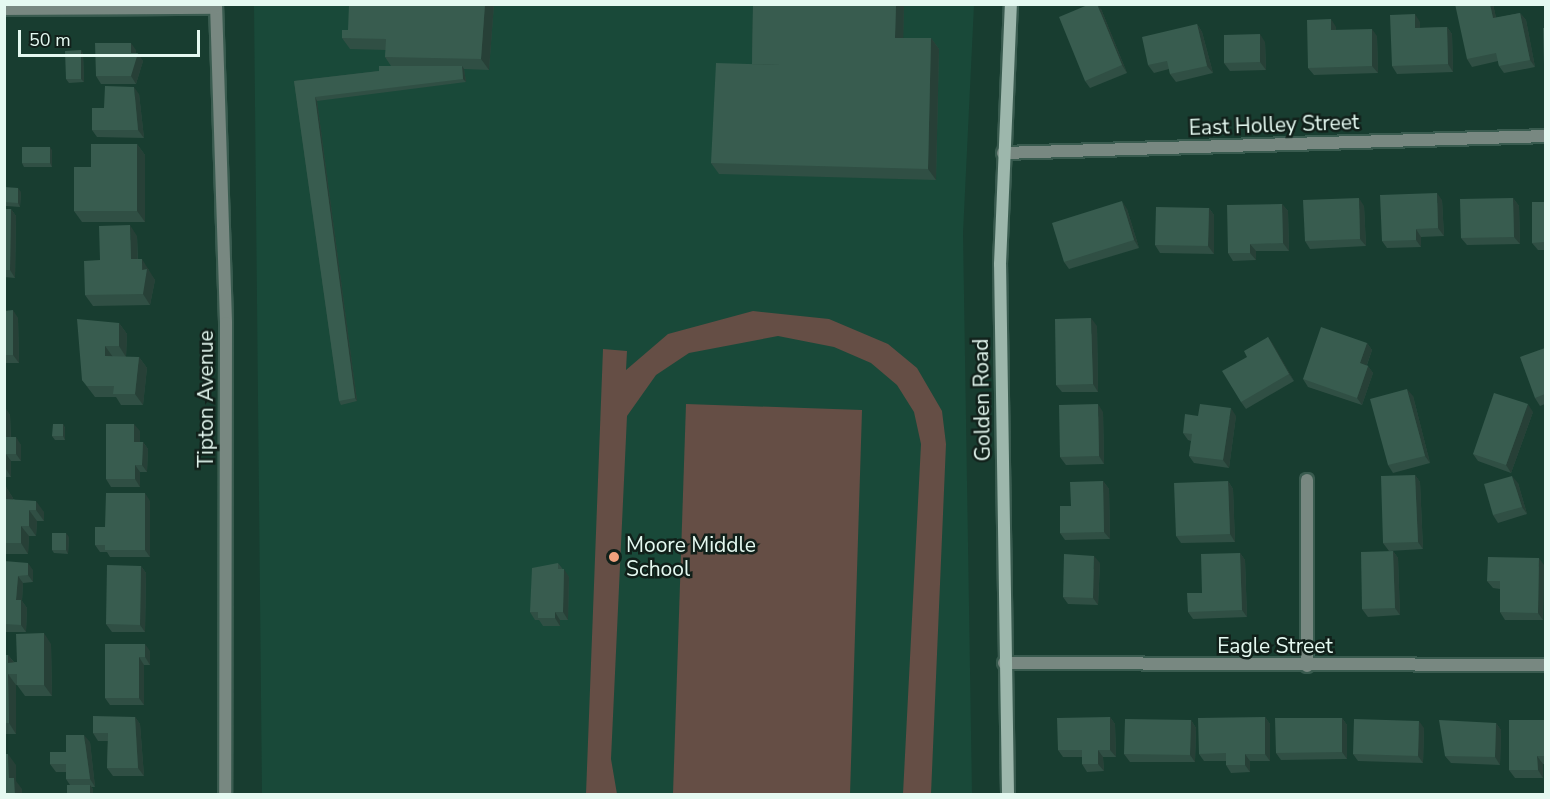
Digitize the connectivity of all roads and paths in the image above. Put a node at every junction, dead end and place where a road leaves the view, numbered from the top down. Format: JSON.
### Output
{"nodes":[{"id":1,"x":1011,"y":4,"type":"edge"},
{"id":2,"x":216,"y":6,"type":"edge"},
{"id":3,"x":4,"y":9,"type":"edge"},
{"id":4,"x":1545,"y":136,"type":"edge"},
{"id":5,"x":1003,"y":153,"type":"junction"},
{"id":6,"x":1307,"y":480,"type":"dead end"},
{"id":7,"x":1004,"y":663,"type":"junction"},
{"id":8,"x":1545,"y":665,"type":"edge"},
{"id":9,"x":1307,"y":666,"type":"junction"},
{"id":10,"x":225,"y":795,"type":"edge"},
{"id":11,"x":1008,"y":795,"type":"edge"}],
"edges":[{"from":1,"to":5,"type":"street","name":"Golden Road"},
{"from":2,"to":3,"type":"street"},
{"from":2,"to":10,"type":"street","name":"Tipton Avenue"},
{"from":4,"to":5,"type":"street","name":"East Holley Street"},
{"from":5,"to":7,"type":"street","name":"Golden Road"},
{"from":6,"to":9,"type":"street"},
{"from":7,"to":9,"type":"street","name":"Eagle Street"},
{"from":7,"to":11,"type":"street","name":"Golden Road"},
{"from":8,"to":9,"type":"street","name":"Eagle Street"}]}
